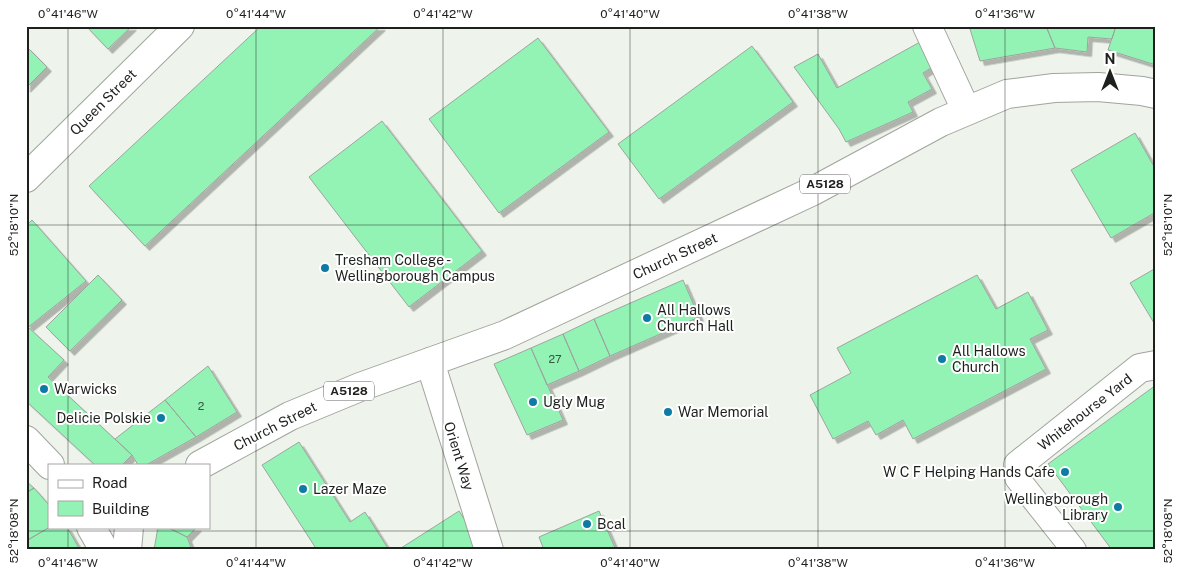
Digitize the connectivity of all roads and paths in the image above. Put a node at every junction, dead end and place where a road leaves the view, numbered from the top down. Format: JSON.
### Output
{"nodes":[{"id":1,"x":180,"y":26,"type":"edge"},
{"id":2,"x":927,"y":26,"type":"edge"},
{"id":3,"x":1156,"y":94,"type":"edge"},
{"id":4,"x":966,"y":110,"type":"junction"},
{"id":5,"x":26,"y":178,"type":"edge"},
{"id":6,"x":430,"y":362,"type":"junction"},
{"id":7,"x":1156,"y":365,"type":"edge"},
{"id":8,"x":26,"y":440,"type":"edge"},
{"id":9,"x":49,"y":464,"type":"edge"},
{"id":10,"x":202,"y":464,"type":"edge"},
{"id":11,"x":1018,"y":465,"type":"joint"},
{"id":12,"x":92,"y":528,"type":"edge"},
{"id":13,"x":129,"y":528,"type":"edge"},
{"id":14,"x":104,"y":550,"type":"edge"},
{"id":15,"x":127,"y":550,"type":"edge"},
{"id":16,"x":489,"y":550,"type":"edge"},
{"id":17,"x":1074,"y":550,"type":"edge"}],
"edges":[{"from":1,"to":5,"type":"main road","name":"Queen Street"},
{"from":2,"to":4,"type":"main road"},
{"from":3,"to":4,"type":"main road","name":"Church Street","number":"A5128"},
{"from":4,"to":6,"type":"main road","name":"Church Street","number":"A5128"},
{"from":6,"to":10,"type":"main road","name":"Church Street","number":"A5128"},
{"from":6,"to":16,"type":"main road","name":"Orient Way"},
{"from":7,"to":11,"type":"main road","name":"Whitehourse Yard"},
{"from":8,"to":9,"type":"main road"},
{"from":11,"to":17,"type":"street"},
{"from":12,"to":14,"type":"main road"},
{"from":13,"to":15,"type":"main road"}]}
